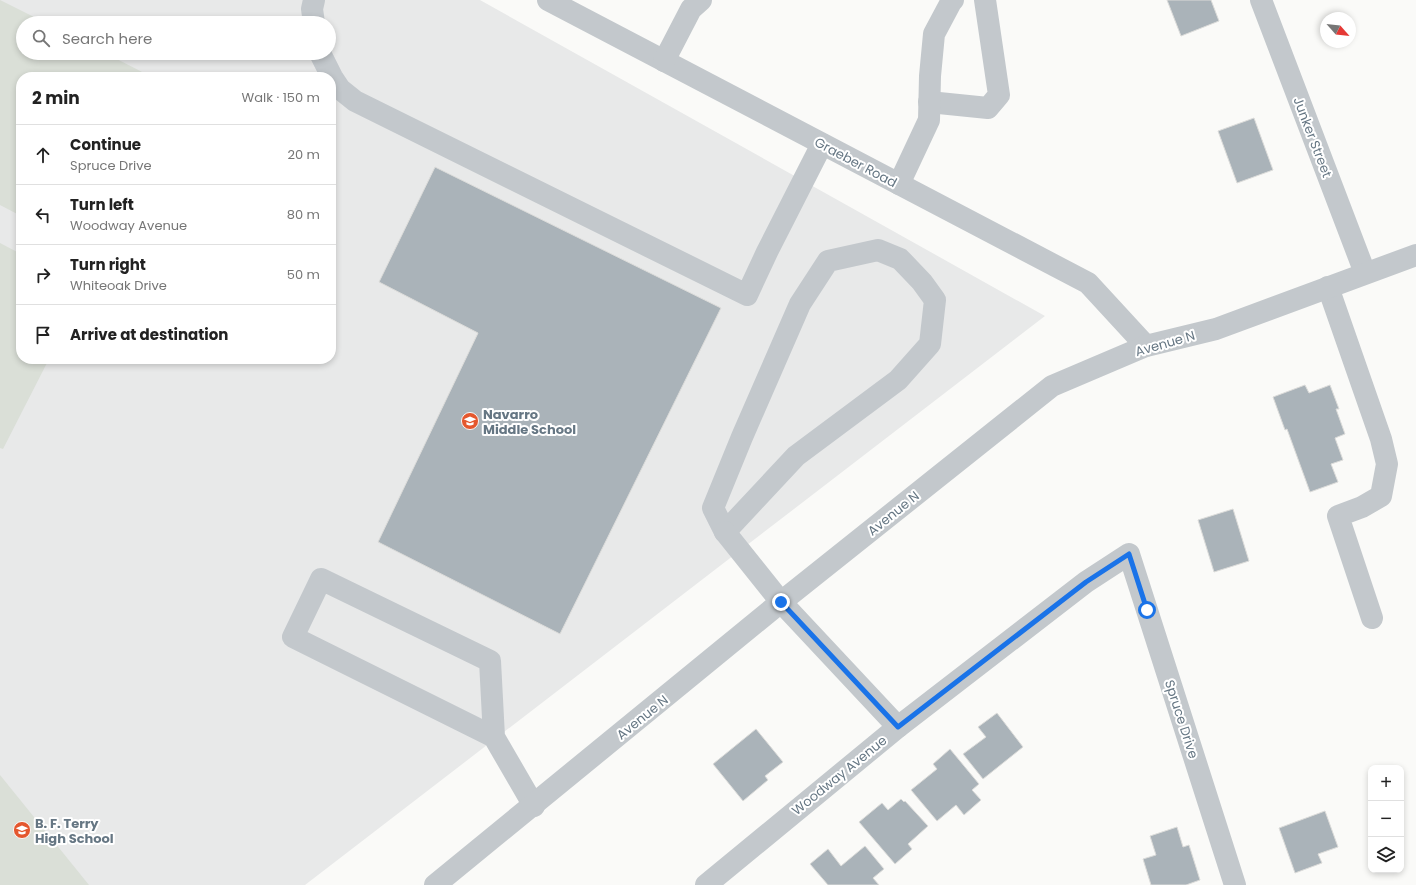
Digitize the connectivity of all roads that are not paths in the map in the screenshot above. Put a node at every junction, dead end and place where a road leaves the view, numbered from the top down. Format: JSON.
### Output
{"nodes":[{"id":1,"x":314,"y":0,"type":"edge"},
{"id":2,"x":548,"y":0,"type":"edge"},
{"id":3,"x":701,"y":0,"type":"edge"},
{"id":4,"x":953,"y":0,"type":"edge"},
{"id":5,"x":985,"y":0,"type":"edge"},
{"id":6,"x":1261,"y":0,"type":"edge"},
{"id":7,"x":313,"y":16,"type":"edge"},
{"id":8,"x":324,"y":60,"type":"edge"},
{"id":9,"x":664,"y":61,"type":"junction"},
{"id":10,"x":330,"y":72,"type":"edge"},
{"id":11,"x":336,"y":82,"type":"edge"},
{"id":12,"x":929,"y":102,"type":"junction"},
{"id":13,"x":822,"y":144,"type":"junction"},
{"id":14,"x":899,"y":184,"type":"junction"},
{"id":15,"x":1416,"y":255,"type":"edge"},
{"id":16,"x":1365,"y":274,"type":"junction"},
{"id":17,"x":1328,"y":287,"type":"junction"},
{"id":18,"x":1146,"y":346,"type":"junction"},
{"id":19,"x":725,"y":532,"type":"junction"},
{"id":20,"x":1129,"y":554,"type":"joint"},
{"id":21,"x":781,"y":602,"type":"junction"},
{"id":22,"x":1372,"y":618,"type":"dead end"},
{"id":23,"x":898,"y":727,"type":"junction"},
{"id":24,"x":494,"y":737,"type":"junction"},
{"id":25,"x":534,"y":806,"type":"junction"},
{"id":26,"x":435,"y":885,"type":"edge"},
{"id":27,"x":706,"y":885,"type":"edge"},
{"id":28,"x":1235,"y":885,"type":"edge"}],
"edges":[{"from":1,"to":7,"type":"street"},
{"from":2,"to":9,"type":"street","name":"Graeber Road"},
{"from":3,"to":9,"type":"street"},
{"from":4,"to":12,"type":"street"},
{"from":5,"to":12,"type":"street"},
{"from":6,"to":16,"type":"street","name":"Junker Street"},
{"from":8,"to":10,"type":"street"},
{"from":9,"to":13,"type":"street","name":"Graeber Road"},
{"from":11,"to":13,"type":"street"},
{"from":12,"to":14,"type":"street"},
{"from":13,"to":14,"type":"street","name":"Graeber Road"},
{"from":14,"to":18,"type":"street","name":"Graeber Road"},
{"from":15,"to":16,"type":"street","name":"Avenue N"},
{"from":16,"to":17,"type":"street","name":"Avenue N"},
{"from":17,"to":18,"type":"street","name":"Avenue N"},
{"from":17,"to":22,"type":"street"},
{"from":18,"to":21,"type":"street","name":"Avenue N"},
{"from":19,"to":19,"type":"street"},
{"from":19,"to":21,"type":"street"},
{"from":20,"to":23,"type":"street","name":"Woodway Avenue"},
{"from":20,"to":28,"type":"street","name":"Spruce Drive"},
{"from":21,"to":23,"type":"street"},
{"from":21,"to":25,"type":"street","name":"Avenue N"},
{"from":23,"to":27,"type":"street","name":"Woodway Avenue"},
{"from":24,"to":24,"type":"street"},
{"from":24,"to":25,"type":"street"},
{"from":25,"to":26,"type":"street","name":"Avenue N"}]}
